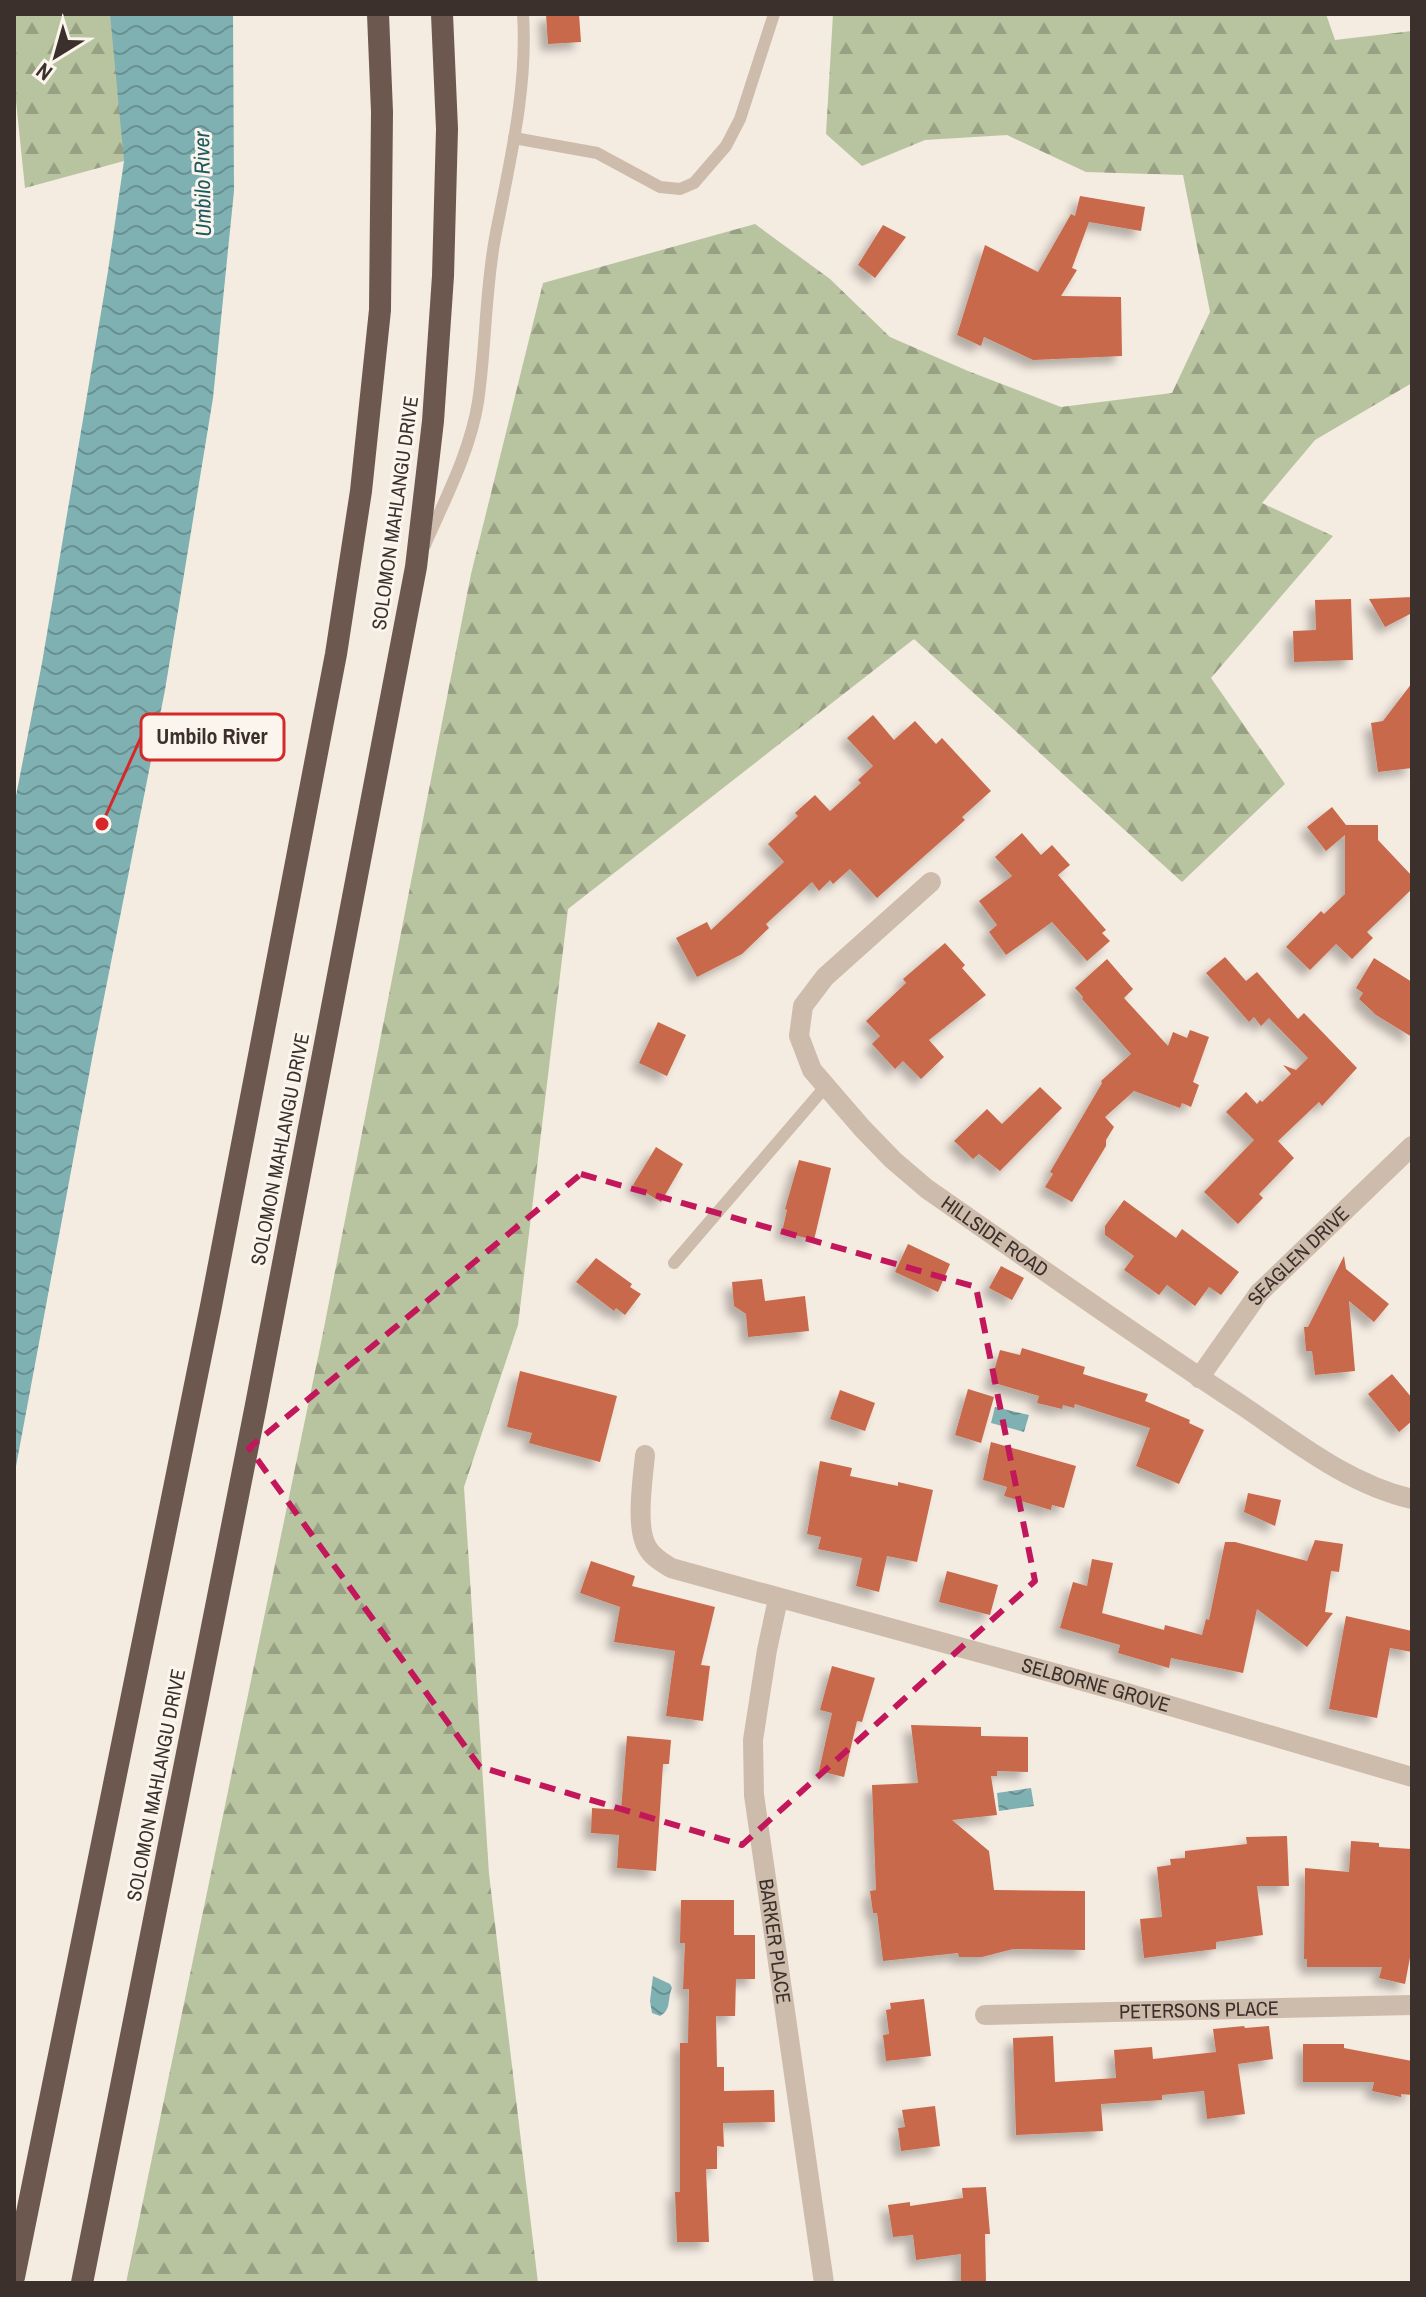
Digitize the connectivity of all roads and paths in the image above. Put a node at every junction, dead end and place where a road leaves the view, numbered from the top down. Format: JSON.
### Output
{"nodes":[{"id":1,"x":378,"y":14,"type":"edge"},
{"id":2,"x":442,"y":14,"type":"edge"},
{"id":3,"x":523,"y":14,"type":"edge"},
{"id":4,"x":774,"y":14,"type":"edge"},
{"id":5,"x":514,"y":138,"type":"junction"},
{"id":6,"x":416,"y":567,"type":"junction"},
{"id":7,"x":931,"y":882,"type":"dead end"},
{"id":8,"x":826,"y":1086,"type":"junction"},
{"id":9,"x":1412,"y":1146,"type":"edge"},
{"id":10,"x":674,"y":1263,"type":"dead end"},
{"id":11,"x":1199,"y":1378,"type":"junction"},
{"id":12,"x":645,"y":1455,"type":"dead end"},
{"id":13,"x":1412,"y":1499,"type":"edge"},
{"id":14,"x":778,"y":1599,"type":"junction"},
{"id":15,"x":1412,"y":1777,"type":"edge"},
{"id":16,"x":1412,"y":2005,"type":"edge"},
{"id":17,"x":985,"y":2015,"type":"dead end"},
{"id":18,"x":14,"y":2277,"type":"edge"},
{"id":19,"x":82,"y":2283,"type":"edge"},
{"id":20,"x":824,"y":2283,"type":"edge"}],
"edges":[{"from":1,"to":18,"type":"highway","name":"SOLOMON MAHLANGU DRIVE"},
{"from":2,"to":6,"type":"highway","name":"SOLOMON MAHLANGU DRIVE"},
{"from":3,"to":5,"type":"lane"},
{"from":4,"to":5,"type":"lane"},
{"from":5,"to":6,"type":"lane"},
{"from":6,"to":19,"type":"highway","name":"SOLOMON MAHLANGU DRIVE"},
{"from":7,"to":8,"type":"street","name":"HILLSIDE ROAD"},
{"from":8,"to":10,"type":"lane"},
{"from":8,"to":11,"type":"street","name":"HILLSIDE ROAD"},
{"from":9,"to":11,"type":"street","name":"SEAGLEN DRIVE"},
{"from":11,"to":13,"type":"street","name":"HILLSIDE ROAD"},
{"from":12,"to":14,"type":"street","name":"SELBORNE GROVE"},
{"from":14,"to":15,"type":"street","name":"SELBORNE GROVE"},
{"from":14,"to":20,"type":"street","name":"BARKER PLACE"},
{"from":16,"to":17,"type":"street","name":"PETERSONS PLACE"}]}
